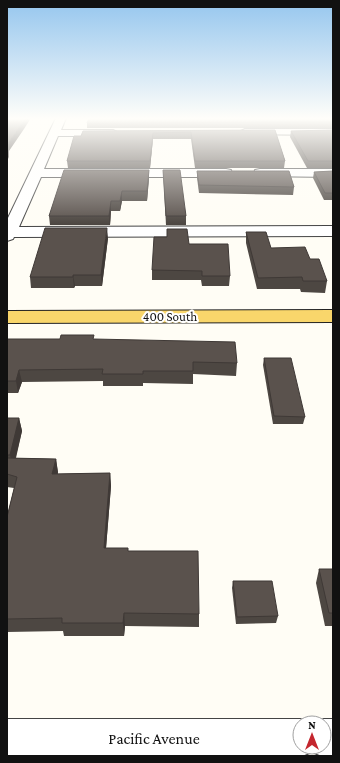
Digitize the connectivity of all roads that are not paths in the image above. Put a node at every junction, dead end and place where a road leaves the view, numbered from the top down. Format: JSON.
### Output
{"nodes":[{"id":1,"x":45,"y":154,"type":"edge"},
{"id":2,"x":333,"y":173,"type":"edge"},
{"id":3,"x":36,"y":174,"type":"junction"},
{"id":4,"x":333,"y":231,"type":"edge"},
{"id":5,"x":8,"y":234,"type":"edge"},
{"id":6,"x":7,"y":316,"type":"edge"},
{"id":7,"x":333,"y":316,"type":"edge"},
{"id":8,"x":7,"y":738,"type":"edge"},
{"id":9,"x":292,"y":738,"type":"edge"}],
"edges":[{"from":1,"to":3,"type":"street"},
{"from":2,"to":3,"type":"street"},
{"from":3,"to":5,"type":"street"},
{"from":4,"to":5,"type":"street"},
{"from":6,"to":7,"type":"main road","name":"400 South"},
{"from":8,"to":9,"type":"street","name":"Pacific Avenue"}]}
